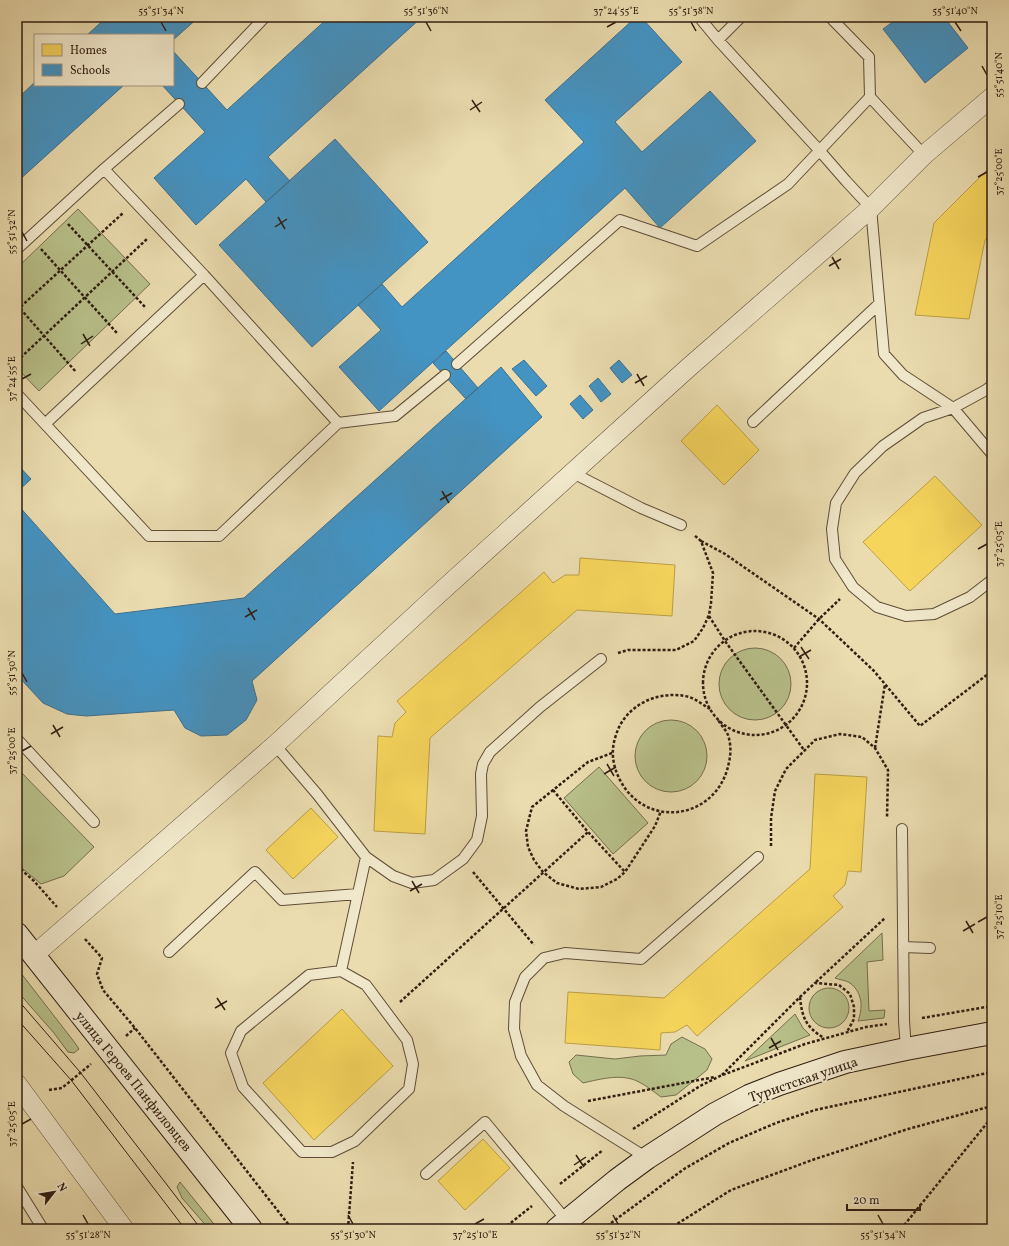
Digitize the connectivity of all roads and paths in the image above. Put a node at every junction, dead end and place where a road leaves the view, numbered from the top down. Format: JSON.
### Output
{"nodes":[{"id":1,"x":265,"y":17,"type":"edge"},
{"id":2,"x":699,"y":17,"type":"edge"},
{"id":3,"x":741,"y":17,"type":"edge"},
{"id":4,"x":830,"y":17,"type":"edge"},
{"id":5,"x":718,"y":40,"type":"junction"},
{"id":6,"x":202,"y":83,"type":"dead end"},
{"id":7,"x":870,"y":97,"type":"junction"},
{"id":8,"x":992,"y":97,"type":"edge"},
{"id":9,"x":179,"y":104,"type":"dead end"},
{"id":10,"x":819,"y":150,"type":"junction"},
{"id":11,"x":924,"y":155,"type":"junction"},
{"id":12,"x":104,"y":169,"type":"junction"},
{"id":13,"x":135,"y":202,"type":"junction"},
{"id":14,"x":871,"y":208,"type":"junction"},
{"id":15,"x":57,"y":212,"type":"junction"},
{"id":16,"x":159,"y":227,"type":"junction"},
{"id":17,"x":30,"y":237,"type":"junction"},
{"id":18,"x":88,"y":245,"type":"junction"},
{"id":19,"x":17,"y":249,"type":"edge"},
{"id":20,"x":60,"y":270,"type":"junction"},
{"id":21,"x":112,"y":272,"type":"junction"},
{"id":22,"x":204,"y":275,"type":"junction"},
{"id":23,"x":84,"y":297,"type":"junction"},
{"id":24,"x":879,"y":304,"type":"junction"},
{"id":25,"x":18,"y":308,"type":"edge"},
{"id":26,"x":156,"y":320,"type":"junction"},
{"id":27,"x":44,"y":336,"type":"junction"},
{"id":28,"x":129,"y":346,"type":"junction"},
{"id":29,"x":17,"y":361,"type":"edge"},
{"id":30,"x":458,"y":364,"type":"dead end"},
{"id":31,"x":444,"y":375,"type":"dead end"},
{"id":32,"x":87,"y":385,"type":"junction"},
{"id":33,"x":992,"y":385,"type":"edge"},
{"id":34,"x":17,"y":394,"type":"edge"},
{"id":35,"x":953,"y":408,"type":"junction"},
{"id":36,"x":754,"y":422,"type":"dead end"},
{"id":37,"x":338,"y":423,"type":"junction"},
{"id":38,"x":44,"y":424,"type":"junction"},
{"id":39,"x":992,"y":454,"type":"edge"},
{"id":40,"x":573,"y":473,"type":"junction"},
{"id":41,"x":681,"y":525,"type":"joint"},
{"id":42,"x":701,"y":541,"type":"junction"},
{"id":43,"x":992,"y":580,"type":"edge"},
{"id":44,"x":853,"y":587,"type":"junction"},
{"id":45,"x":709,"y":615,"type":"junction"},
{"id":46,"x":819,"y":619,"type":"junction"},
{"id":47,"x":725,"y":641,"type":"junction"},
{"id":48,"x":794,"y":648,"type":"junction"},
{"id":49,"x":601,"y":659,"type":"joint"},
{"id":50,"x":992,"y":670,"type":"edge"},
{"id":51,"x":885,"y":684,"type":"junction"},
{"id":52,"x":710,"y":709,"type":"junction"},
{"id":53,"x":718,"y":720,"type":"junction"},
{"id":54,"x":786,"y":726,"type":"junction"},
{"id":55,"x":17,"y":740,"type":"edge"},
{"id":56,"x":275,"y":745,"type":"junction"},
{"id":57,"x":875,"y":748,"type":"junction"},
{"id":58,"x":804,"y":750,"type":"junction"},
{"id":59,"x":612,"y":754,"type":"junction"},
{"id":60,"x":553,"y":790,"type":"junction"},
{"id":61,"x":661,"y":811,"type":"junction"},
{"id":62,"x":94,"y":822,"type":"dead end"},
{"id":63,"x":887,"y":823,"type":"dead end"},
{"id":64,"x":902,"y":829,"type":"dead end"},
{"id":65,"x":588,"y":832,"type":"junction"},
{"id":66,"x":366,"y":857,"type":"junction"},
{"id":67,"x":758,"y":857,"type":"joint"},
{"id":68,"x":463,"y":859,"type":"junction"},
{"id":69,"x":17,"y":866,"type":"edge"},
{"id":70,"x":543,"y":872,"type":"junction"},
{"id":71,"x":625,"y":872,"type":"junction"},
{"id":72,"x":358,"y":894,"type":"junction"},
{"id":73,"x":903,"y":901,"type":"junction"},
{"id":74,"x":503,"y":908,"type":"junction"},
{"id":75,"x":71,"y":923,"type":"junction"},
{"id":76,"x":17,"y":934,"type":"edge"},
{"id":77,"x":903,"y":947,"type":"junction"},
{"id":78,"x":930,"y":948,"type":"dead end"},
{"id":79,"x":168,"y":952,"type":"dead end"},
{"id":80,"x":34,"y":955,"type":"junction"},
{"id":81,"x":544,"y":958,"type":"junction"},
{"id":82,"x":341,"y":971,"type":"junction"},
{"id":83,"x":815,"y":983,"type":"junction"},
{"id":84,"x":800,"y":997,"type":"junction"},
{"id":85,"x":387,"y":1013,"type":"junction"},
{"id":86,"x":135,"y":1028,"type":"junction"},
{"id":87,"x":847,"y":1032,"type":"dead end"},
{"id":88,"x":992,"y":1033,"type":"edge"},
{"id":89,"x":824,"y":1038,"type":"dead end"},
{"id":90,"x":906,"y":1049,"type":"junction"},
{"id":91,"x":109,"y":1050,"type":"junction"},
{"id":92,"x":992,"y":1072,"type":"edge"},
{"id":93,"x":20,"y":1093,"type":"edge"},
{"id":94,"x":564,"y":1106,"type":"junction"},
{"id":95,"x":992,"y":1106,"type":"edge"},
{"id":96,"x":992,"y":1117,"type":"edge"},
{"id":97,"x":355,"y":1141,"type":"junction"},
{"id":98,"x":646,"y":1158,"type":"junction"},
{"id":99,"x":426,"y":1174,"type":"dead end"},
{"id":100,"x":17,"y":1187,"type":"edge"},
{"id":101,"x":562,"y":1225,"type":"edge"},
{"id":102,"x":44,"y":1229,"type":"edge"},
{"id":103,"x":124,"y":1229,"type":"edge"},
{"id":104,"x":252,"y":1229,"type":"edge"},
{"id":105,"x":292,"y":1229,"type":"edge"},
{"id":106,"x":348,"y":1229,"type":"edge"},
{"id":107,"x":603,"y":1229,"type":"edge"},
{"id":108,"x":669,"y":1229,"type":"edge"},
{"id":109,"x":901,"y":1229,"type":"edge"}],
"edges":[{"from":1,"to":6,"type":"lane"},
{"from":2,"to":5,"type":"lane"},
{"from":3,"to":5,"type":"lane"},
{"from":4,"to":7,"type":"lane"},
{"from":5,"to":10,"type":"lane"},
{"from":7,"to":10,"type":"lane"},
{"from":7,"to":11,"type":"lane"},
{"from":8,"to":11,"type":"street"},
{"from":9,"to":12,"type":"lane"},
{"from":10,"to":14,"type":"lane"},
{"from":10,"to":30,"type":"lane"},
{"from":11,"to":14,"type":"street"},
{"from":12,"to":13,"type":"lane"},
{"from":12,"to":15,"type":"lane"},
{"from":13,"to":16,"type":"lane"},
{"from":13,"to":18,"type":"path"},
{"from":14,"to":24,"type":"lane"},
{"from":14,"to":40,"type":"street"},
{"from":15,"to":17,"type":"lane"},
{"from":15,"to":18,"type":"path"},
{"from":16,"to":21,"type":"path"},
{"from":16,"to":22,"type":"lane"},
{"from":17,"to":19,"type":"lane"},
{"from":17,"to":20,"type":"path"},
{"from":18,"to":20,"type":"path"},
{"from":18,"to":21,"type":"path"},
{"from":20,"to":23,"type":"path"},
{"from":20,"to":25,"type":"path"},
{"from":21,"to":23,"type":"path"},
{"from":21,"to":26,"type":"path"},
{"from":22,"to":26,"type":"lane"},
{"from":22,"to":37,"type":"lane"},
{"from":23,"to":27,"type":"path"},
{"from":23,"to":28,"type":"path"},
{"from":24,"to":35,"type":"lane"},
{"from":24,"to":36,"type":"lane"},
{"from":25,"to":27,"type":"path"},
{"from":26,"to":28,"type":"lane"},
{"from":27,"to":29,"type":"path"},
{"from":27,"to":32,"type":"path"},
{"from":28,"to":32,"type":"lane"},
{"from":31,"to":37,"type":"lane"},
{"from":32,"to":38,"type":"lane"},
{"from":33,"to":35,"type":"lane"},
{"from":34,"to":38,"type":"lane"},
{"from":35,"to":39,"type":"lane"},
{"from":35,"to":44,"type":"lane"},
{"from":37,"to":38,"type":"lane"},
{"from":40,"to":41,"type":"lane"},
{"from":40,"to":56,"type":"street"},
{"from":41,"to":42,"type":"path"},
{"from":42,"to":45,"type":"path"},
{"from":42,"to":46,"type":"path"},
{"from":43,"to":44,"type":"lane"},
{"from":44,"to":46,"type":"path"},
{"from":45,"to":47,"type":"path"},
{"from":45,"to":49,"type":"path"},
{"from":46,"to":48,"type":"path"},
{"from":46,"to":51,"type":"path"},
{"from":47,"to":48,"type":"path"},
{"from":47,"to":52,"type":"path"},
{"from":47,"to":54,"type":"path"},
{"from":48,"to":54,"type":"path"},
{"from":49,"to":68,"type":"lane"},
{"from":50,"to":51,"type":"path"},
{"from":51,"to":57,"type":"path"},
{"from":52,"to":53,"type":"path"},
{"from":52,"to":59,"type":"path"},
{"from":53,"to":54,"type":"path"},
{"from":53,"to":61,"type":"path"},
{"from":54,"to":58,"type":"path"},
{"from":55,"to":62,"type":"lane"},
{"from":56,"to":66,"type":"lane"},
{"from":56,"to":75,"type":"street"},
{"from":57,"to":58,"type":"path"},
{"from":57,"to":63,"type":"path"},
{"from":58,"to":67,"type":"path"},
{"from":59,"to":60,"type":"path"},
{"from":59,"to":61,"type":"path"},
{"from":60,"to":65,"type":"path"},
{"from":60,"to":70,"type":"path"},
{"from":61,"to":71,"type":"path"},
{"from":64,"to":73,"type":"lane"},
{"from":65,"to":70,"type":"path"},
{"from":65,"to":71,"type":"path"},
{"from":66,"to":68,"type":"lane"},
{"from":66,"to":72,"type":"lane"},
{"from":67,"to":81,"type":"lane"},
{"from":68,"to":74,"type":"path"},
{"from":69,"to":75,"type":"path"},
{"from":70,"to":71,"type":"path"},
{"from":70,"to":74,"type":"path"},
{"from":72,"to":79,"type":"lane"},
{"from":72,"to":82,"type":"lane"},
{"from":73,"to":77,"type":"lane"},
{"from":73,"to":83,"type":"path"},
{"from":74,"to":81,"type":"path"},
{"from":74,"to":85,"type":"path"},
{"from":75,"to":80,"type":"street"},
{"from":75,"to":86,"type":"path"},
{"from":76,"to":80,"type":"main road","name":"улица Героев Панфиловцев"},
{"from":77,"to":78,"type":"lane"},
{"from":77,"to":90,"type":"lane"},
{"from":80,"to":91,"type":"main road","name":"улица Героев Панфиловцев"},
{"from":81,"to":94,"type":"lane"},
{"from":82,"to":85,"type":"lane"},
{"from":82,"to":97,"type":"lane"},
{"from":83,"to":84,"type":"path"},
{"from":83,"to":87,"type":"path"},
{"from":84,"to":89,"type":"path"},
{"from":84,"to":94,"type":"path"},
{"from":85,"to":97,"type":"lane"},
{"from":86,"to":91,"type":"path"},
{"from":86,"to":105,"type":"path"},
{"from":88,"to":90,"type":"main road","name":"Туристская улица"},
{"from":90,"to":98,"type":"main road","name":"Туристская улица"},
{"from":91,"to":93,"type":"path"},
{"from":91,"to":104,"type":"main road","name":"улица Героев Панфиловцев"},
{"from":92,"to":107,"type":"path"},
{"from":93,"to":103,"type":"street"},
{"from":94,"to":98,"type":"lane"},
{"from":95,"to":108,"type":"path"},
{"from":96,"to":109,"type":"path"},
{"from":97,"to":106,"type":"path"},
{"from":98,"to":101,"type":"main road","name":"Туристская улица"},
{"from":99,"to":101,"type":"lane"},
{"from":100,"to":102,"type":"lane"}]}
